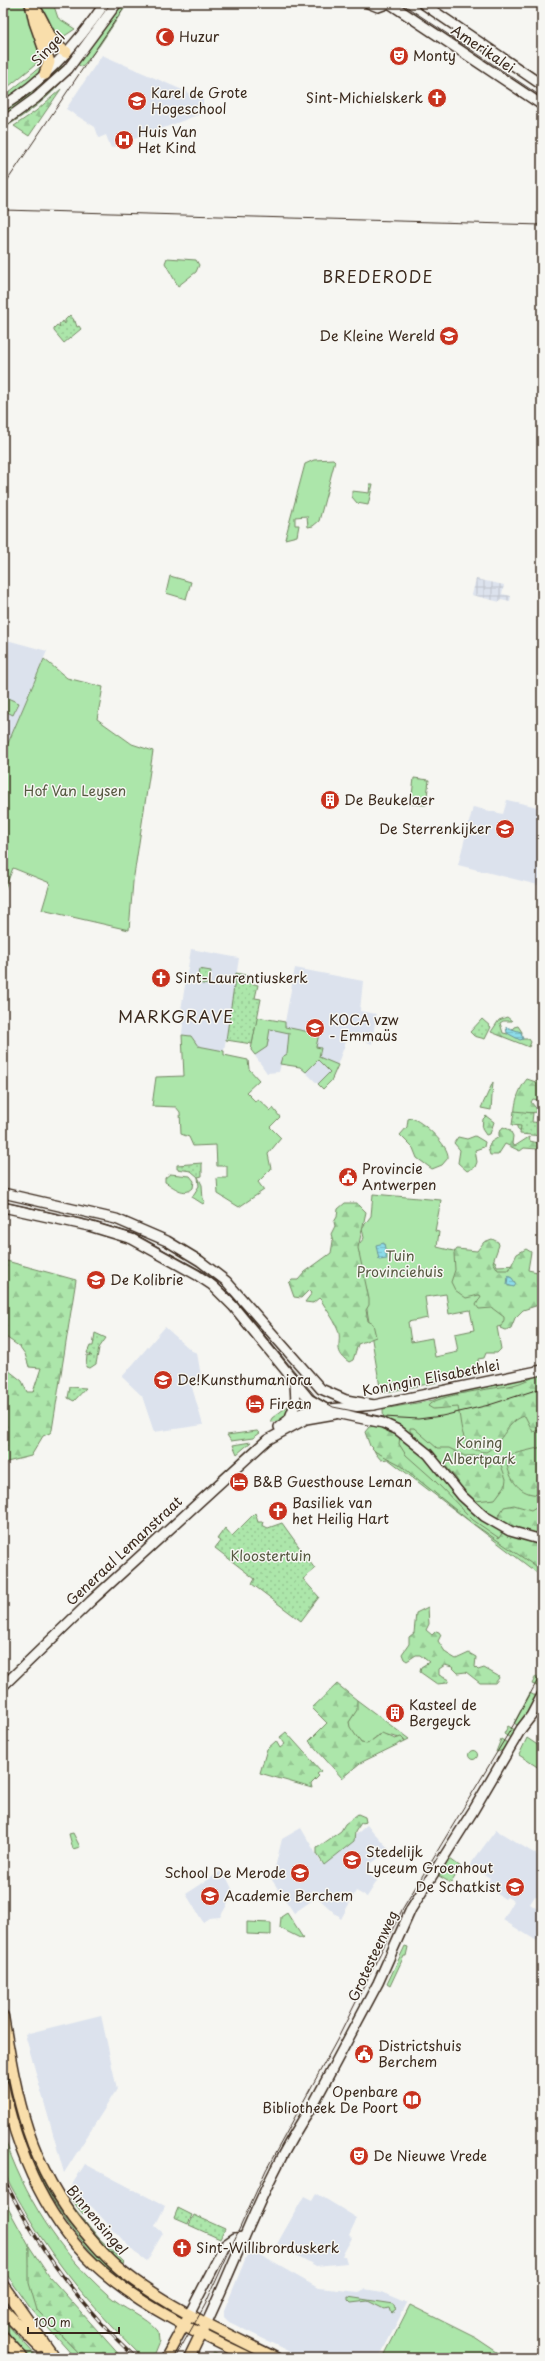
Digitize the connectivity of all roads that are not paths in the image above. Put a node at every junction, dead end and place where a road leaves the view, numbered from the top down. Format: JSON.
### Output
{"nodes":[{"id":1,"x":31,"y":3,"type":"edge"},
{"id":2,"x":105,"y":3,"type":"edge"},
{"id":3,"x":116,"y":3,"type":"edge"},
{"id":4,"x":368,"y":3,"type":"edge"},
{"id":5,"x":389,"y":3,"type":"edge"},
{"id":6,"x":423,"y":4,"type":"edge"},
{"id":7,"x":86,"y":47,"type":"junction"},
{"id":8,"x":66,"y":52,"type":"junction"},
{"id":9,"x":46,"y":74,"type":"junction"},
{"id":10,"x":542,"y":85,"type":"edge"},
{"id":11,"x":542,"y":105,"type":"edge"},
{"id":12,"x":3,"y":106,"type":"edge"},
{"id":13,"x":3,"y":122,"type":"edge"},
{"id":14,"x":3,"y":1193,"type":"edge"},
{"id":15,"x":3,"y":1207,"type":"edge"},
{"id":16,"x":542,"y":1370,"type":"edge"},
{"id":17,"x":294,"y":1381,"type":"junction"},
{"id":18,"x":326,"y":1392,"type":"junction"},
{"id":19,"x":374,"y":1405,"type":"junction"},
{"id":20,"x":322,"y":1409,"type":"junction"},
{"id":21,"x":340,"y":1414,"type":"junction"},
{"id":22,"x":309,"y":1418,"type":"junction"},
{"id":23,"x":289,"y":1420,"type":"junction"},
{"id":24,"x":267,"y":1440,"type":"junction"},
{"id":25,"x":542,"y":1540,"type":"edge"},
{"id":26,"x":3,"y":1686,"type":"edge"},
{"id":27,"x":542,"y":1695,"type":"edge"},
{"id":28,"x":3,"y":2016,"type":"edge"},
{"id":29,"x":3,"y":2086,"type":"edge"},
{"id":30,"x":64,"y":2194,"type":"dead end"},
{"id":31,"x":78,"y":2224,"type":"junction"},
{"id":32,"x":244,"y":2237,"type":"junction"},
{"id":33,"x":3,"y":2286,"type":"edge"},
{"id":34,"x":146,"y":2288,"type":"junction"},
{"id":35,"x":139,"y":2298,"type":"junction"},
{"id":36,"x":3,"y":2310,"type":"edge"},
{"id":37,"x":190,"y":2313,"type":"junction"},
{"id":38,"x":207,"y":2322,"type":"junction"},
{"id":39,"x":184,"y":2325,"type":"junction"},
{"id":40,"x":201,"y":2334,"type":"junction"},
{"id":41,"x":3,"y":2337,"type":"edge"},
{"id":42,"x":22,"y":2358,"type":"edge"},
{"id":43,"x":53,"y":2358,"type":"edge"},
{"id":44,"x":166,"y":2358,"type":"edge"},
{"id":45,"x":189,"y":2358,"type":"edge"},
{"id":46,"x":250,"y":2358,"type":"edge"},
{"id":47,"x":276,"y":2358,"type":"edge"}],
"edges":[{"from":1,"to":8,"type":"highway"},
{"from":1,"to":9,"type":"highway"},
{"from":2,"to":8,"type":"main road","name":"Singel"},
{"from":3,"to":7,"type":"main road","name":"Singel"},
{"from":4,"to":5,"type":"main road","name":"Amerikalei"},
{"from":5,"to":11,"type":"main road","name":"Amerikalei"},
{"from":6,"to":10,"type":"main road","name":"Amerikalei"},
{"from":7,"to":8,"type":"main road"},
{"from":7,"to":13,"type":"main road","name":"Singel"},
{"from":8,"to":9,"type":"main road","name":"Singel"},
{"from":9,"to":12,"type":"main road","name":"Singel"},
{"from":14,"to":18,"type":"main road"},
{"from":15,"to":17,"type":"main road"},
{"from":16,"to":19,"type":"main road","name":"Koningin Elisabethlei"},
{"from":17,"to":20,"type":"main road"},
{"from":17,"to":23,"type":"main road"},
{"from":18,"to":19,"type":"main road"},
{"from":18,"to":20,"type":"main road"},
{"from":19,"to":20,"type":"main road","name":"Koningin Elisabethlei"},
{"from":20,"to":21,"type":"main road"},
{"from":20,"to":22,"type":"main road"},
{"from":20,"to":23,"type":"main road","name":"Generaal Lemanstraat"},
{"from":21,"to":22,"type":"main road","name":"Generaal Lemanstraat"},
{"from":21,"to":25,"type":"main road"},
{"from":22,"to":24,"type":"main road","name":"Generaal Lemanstraat"},
{"from":23,"to":24,"type":"main road","name":"Generaal Lemanstraat"},
{"from":24,"to":26,"type":"main road","name":"Generaal Lemanstraat"},
{"from":27,"to":32,"type":"main road","name":"Grotesteenweg"},
{"from":28,"to":31,"type":"main road","name":"Binnensingel"},
{"from":29,"to":35,"type":"main road","name":"Binnensingel"},
{"from":30,"to":31,"type":"main road"},
{"from":31,"to":34,"type":"main road","name":"Binnensingel"},
{"from":32,"to":37,"type":"main road"},
{"from":32,"to":38,"type":"main road","name":"Grotesteenweg"},
{"from":33,"to":43,"type":"highway"},
{"from":34,"to":35,"type":"main road"},
{"from":34,"to":37,"type":"main road","name":"Binnensingel"},
{"from":35,"to":39,"type":"main road","name":"Binnensingel"},
{"from":36,"to":43,"type":"highway"},
{"from":37,"to":38,"type":"main road","name":"Binnensingel"},
{"from":37,"to":39,"type":"main road"},
{"from":38,"to":40,"type":"main road"},
{"from":38,"to":47,"type":"main road","name":"Binnensingel"},
{"from":39,"to":40,"type":"main road","name":"Binnensingel"},
{"from":39,"to":44,"type":"main road"},
{"from":40,"to":45,"type":"main road"},
{"from":40,"to":46,"type":"main road","name":"Binnensingel"},
{"from":41,"to":42,"type":"highway"}]}
